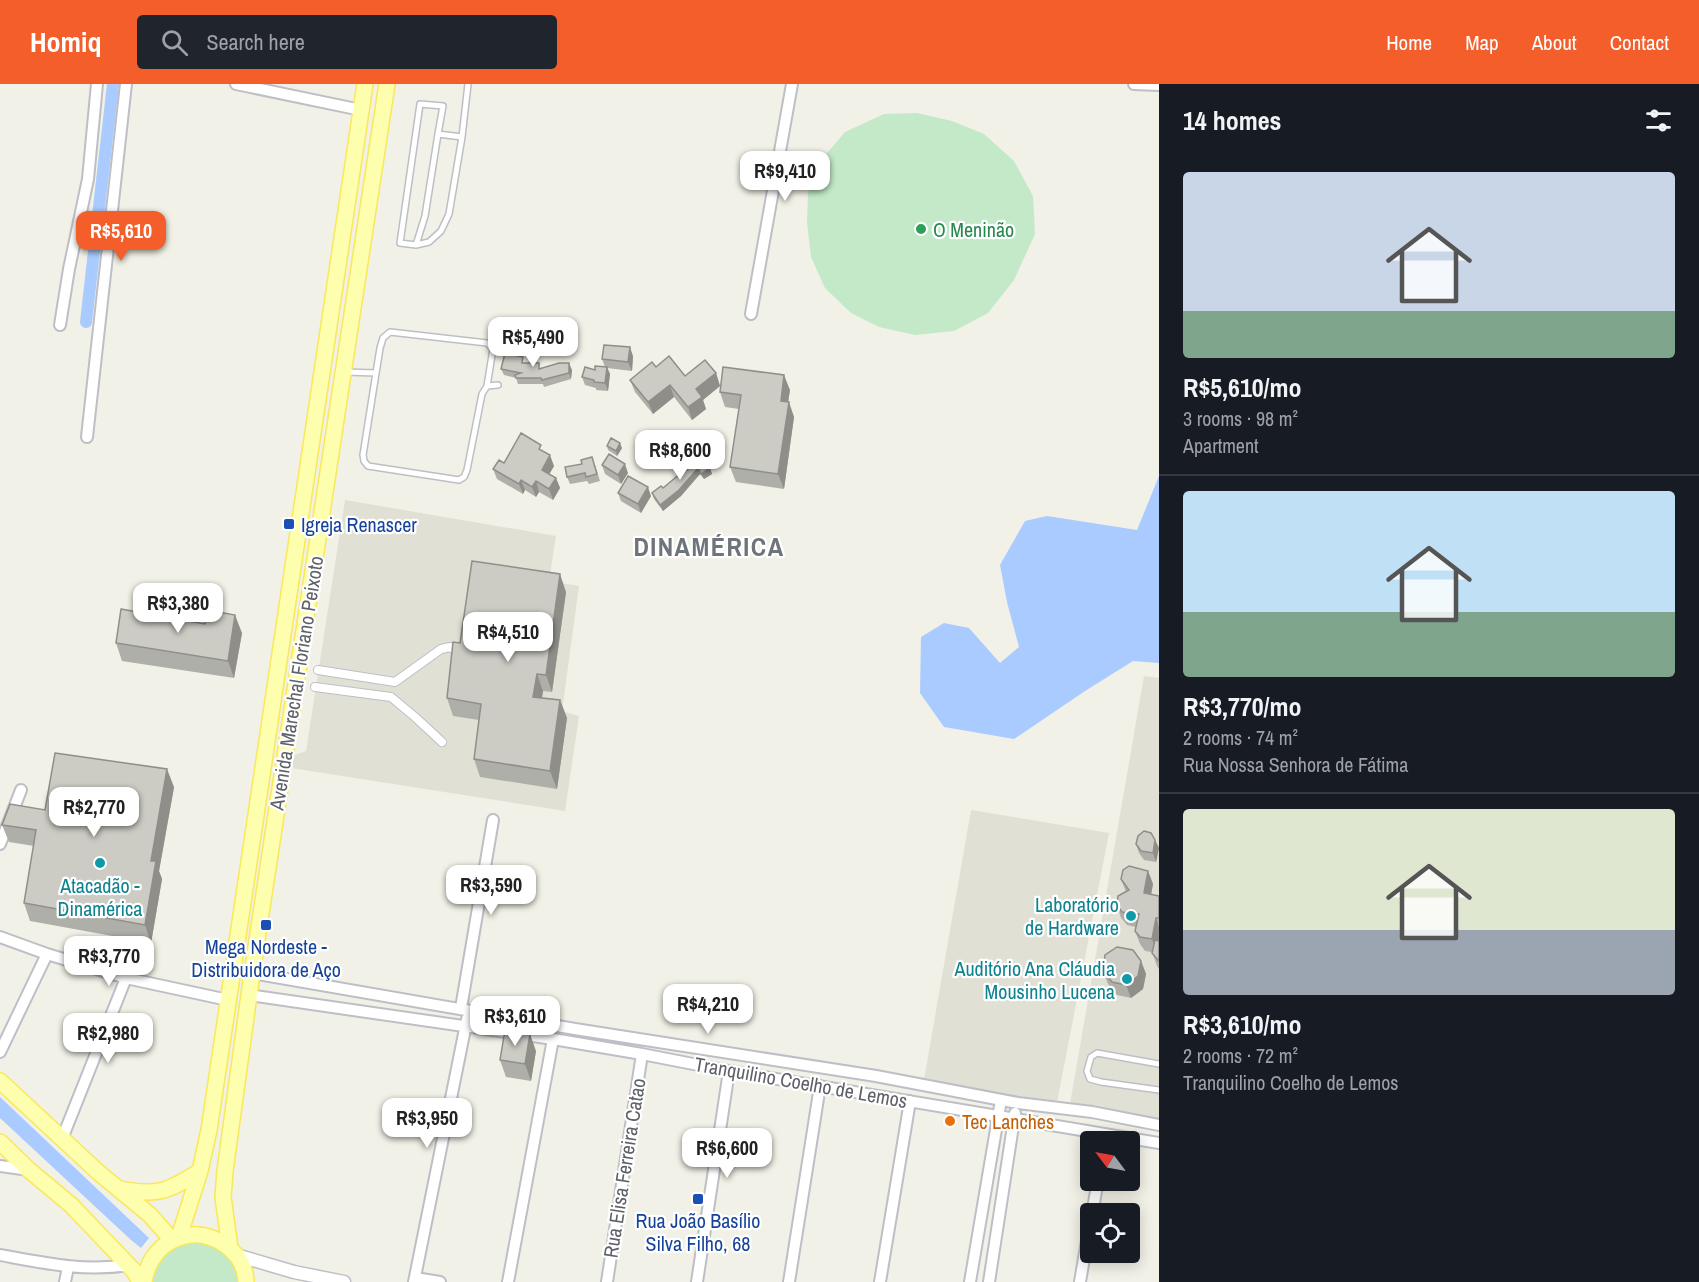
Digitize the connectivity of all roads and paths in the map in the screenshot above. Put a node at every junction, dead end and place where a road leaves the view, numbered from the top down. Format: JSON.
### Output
{"nodes":[{"id":1,"x":97,"y":84,"type":"edge"},
{"id":2,"x":126,"y":84,"type":"edge"},
{"id":3,"x":236,"y":84,"type":"edge"},
{"id":4,"x":365,"y":84,"type":"edge"},
{"id":5,"x":468,"y":84,"type":"edge"},
{"id":6,"x":792,"y":84,"type":"edge"},
{"id":7,"x":1134,"y":84,"type":"edge"},
{"id":8,"x":1159,"y":85,"type":"edge"},
{"id":9,"x":388,"y":88,"type":"edge"},
{"id":10,"x":361,"y":110,"type":"junction"},
{"id":11,"x":438,"y":134,"type":"junction"},
{"id":12,"x":462,"y":137,"type":"junction"},
{"id":13,"x":416,"y":245,"type":"junction"},
{"id":14,"x":751,"y":314,"type":"dead end"},
{"id":15,"x":60,"y":326,"type":"dead end"},
{"id":16,"x":343,"y":372,"type":"junction"},
{"id":17,"x":376,"y":373,"type":"junction"},
{"id":18,"x":498,"y":385,"type":"dead end"},
{"id":19,"x":487,"y":386,"type":"junction"},
{"id":20,"x":87,"y":437,"type":"dead end"},
{"id":21,"x":460,"y":654,"type":"edge"},
{"id":22,"x":318,"y":670,"type":"dead end"},
{"id":23,"x":315,"y":687,"type":"dead end"},
{"id":24,"x":442,"y":742,"type":"dead end"},
{"id":25,"x":21,"y":790,"type":"dead end"},
{"id":26,"x":493,"y":820,"type":"dead end"},
{"id":27,"x":0,"y":844,"type":"edge"},
{"id":28,"x":0,"y":937,"type":"edge"},
{"id":29,"x":47,"y":954,"type":"junction"},
{"id":30,"x":252,"y":973,"type":"junction"},
{"id":31,"x":126,"y":978,"type":"junction"},
{"id":32,"x":249,"y":995,"type":"junction"},
{"id":33,"x":228,"y":1000,"type":"junction"},
{"id":34,"x":465,"y":1009,"type":"junction"},
{"id":35,"x":466,"y":1025,"type":"junction"},
{"id":36,"x":575,"y":1029,"type":"junction"},
{"id":37,"x":553,"y":1039,"type":"junction"},
{"id":38,"x":573,"y":1042,"type":"junction"},
{"id":39,"x":0,"y":1052,"type":"edge"},
{"id":40,"x":642,"y":1054,"type":"junction"},
{"id":41,"x":1159,"y":1064,"type":"edge"},
{"id":42,"x":729,"y":1071,"type":"junction"},
{"id":43,"x":0,"y":1080,"type":"edge"},
{"id":44,"x":820,"y":1086,"type":"junction"},
{"id":45,"x":1159,"y":1090,"type":"edge"},
{"id":46,"x":1001,"y":1100,"type":"junction"},
{"id":47,"x":910,"y":1101,"type":"junction"},
{"id":48,"x":1018,"y":1103,"type":"junction"},
{"id":49,"x":997,"y":1116,"type":"junction"},
{"id":50,"x":1014,"y":1119,"type":"junction"},
{"id":51,"x":1159,"y":1125,"type":"edge"},
{"id":52,"x":1080,"y":1133,"type":"edge"},
{"id":53,"x":62,"y":1139,"type":"junction"},
{"id":54,"x":1140,"y":1141,"type":"edge"},
{"id":55,"x":0,"y":1142,"type":"edge"},
{"id":56,"x":1159,"y":1143,"type":"edge"},
{"id":57,"x":0,"y":1166,"type":"edge"},
{"id":58,"x":29,"y":1170,"type":"junction"},
{"id":59,"x":200,"y":1171,"type":"junction"},
{"id":60,"x":118,"y":1189,"type":"junction"},
{"id":61,"x":175,"y":1239,"type":"junction"},
{"id":62,"x":233,"y":1251,"type":"junction"},
{"id":63,"x":0,"y":1255,"type":"edge"},
{"id":64,"x":1083,"y":1263,"type":"edge"},
{"id":65,"x":129,"y":1265,"type":"junction"},
{"id":66,"x":68,"y":1267,"type":"junction"},
{"id":67,"x":415,"y":1280,"type":"edge"},
{"id":68,"x":65,"y":1282,"type":"edge"},
{"id":69,"x":142,"y":1282,"type":"edge"},
{"id":70,"x":246,"y":1282,"type":"edge"},
{"id":71,"x":344,"y":1282,"type":"edge"},
{"id":72,"x":440,"y":1282,"type":"edge"},
{"id":73,"x":508,"y":1282,"type":"edge"},
{"id":74,"x":607,"y":1282,"type":"edge"},
{"id":75,"x":697,"y":1282,"type":"edge"},
{"id":76,"x":789,"y":1282,"type":"edge"},
{"id":77,"x":880,"y":1282,"type":"edge"},
{"id":78,"x":970,"y":1282,"type":"edge"},
{"id":79,"x":989,"y":1282,"type":"edge"},
{"id":80,"x":1080,"y":1282,"type":"edge"}],
"edges":[{"from":1,"to":15,"type":"street"},
{"from":2,"to":20,"type":"street"},
{"from":3,"to":10,"type":"street"},
{"from":4,"to":10,"type":"main road","name":"Avenida Marechal Floriano Peixoto"},
{"from":5,"to":12,"type":"lane"},
{"from":6,"to":14,"type":"street"},
{"from":7,"to":8,"type":"street"},
{"from":9,"to":16,"type":"main road","name":"Avenida Marechal Floriano Peixoto"},
{"from":10,"to":33,"type":"main road","name":"Avenida Marechal Floriano Peixoto"},
{"from":11,"to":12,"type":"lane"},
{"from":11,"to":13,"type":"lane"},
{"from":11,"to":13,"type":"lane"},
{"from":12,"to":13,"type":"lane"},
{"from":16,"to":17,"type":"lane"},
{"from":16,"to":30,"type":"main road","name":"Avenida Marechal Floriano Peixoto"},
{"from":17,"to":19,"type":"lane"},
{"from":17,"to":19,"type":"lane"},
{"from":18,"to":19,"type":"lane"},
{"from":21,"to":22,"type":"street"},
{"from":23,"to":24,"type":"street"},
{"from":25,"to":27,"type":"street"},
{"from":26,"to":34,"type":"street"},
{"from":28,"to":29,"type":"street"},
{"from":29,"to":31,"type":"street"},
{"from":29,"to":39,"type":"street"},
{"from":30,"to":32,"type":"main road","name":"Avenida Marechal Floriano Peixoto"},
{"from":30,"to":34,"type":"street","name":"Tranquilino Coelho de Lemos"},
{"from":31,"to":33,"type":"street"},
{"from":31,"to":53,"type":"street"},
{"from":32,"to":35,"type":"street","name":"Tranquilino Coelho de Lemos"},
{"from":32,"to":62,"type":"main road","name":"Avenida Marechal Floriano Peixoto"},
{"from":33,"to":59,"type":"main road","name":"Avenida Marechal Floriano Peixoto"},
{"from":34,"to":35,"type":"street"},
{"from":34,"to":36,"type":"street","name":"Tranquilino Coelho de Lemos"},
{"from":35,"to":37,"type":"street","name":"Tranquilino Coelho de Lemos"},
{"from":35,"to":67,"type":"street"},
{"from":36,"to":38,"type":"street"},
{"from":36,"to":46,"type":"street","name":"Tranquilino Coelho de Lemos"},
{"from":37,"to":38,"type":"street","name":"Tranquilino Coelho de Lemos"},
{"from":37,"to":73,"type":"street"},
{"from":38,"to":40,"type":"street","name":"Tranquilino Coelho de Lemos"},
{"from":40,"to":42,"type":"street","name":"Tranquilino Coelho de Lemos"},
{"from":40,"to":74,"type":"street","name":"Rua Elisa Ferreira Catao"},
{"from":41,"to":45,"type":"lane"},
{"from":42,"to":44,"type":"street","name":"Tranquilino Coelho de Lemos"},
{"from":42,"to":75,"type":"street"},
{"from":43,"to":53,"type":"main road"},
{"from":44,"to":47,"type":"street","name":"Tranquilino Coelho de Lemos"},
{"from":44,"to":76,"type":"street"},
{"from":46,"to":48,"type":"street","name":"Tranquilino Coelho de Lemos"},
{"from":46,"to":49,"type":"street"},
{"from":47,"to":49,"type":"street","name":"Tranquilino Coelho de Lemos"},
{"from":47,"to":77,"type":"street"},
{"from":48,"to":50,"type":"street"},
{"from":48,"to":51,"type":"street","name":"Tranquilino Coelho de Lemos"},
{"from":49,"to":50,"type":"street","name":"Tranquilino Coelho de Lemos"},
{"from":49,"to":78,"type":"street"},
{"from":50,"to":52,"type":"street","name":"Tranquilino Coelho de Lemos"},
{"from":50,"to":79,"type":"street"},
{"from":53,"to":60,"type":"main road"},
{"from":54,"to":56,"type":"street","name":"Tranquilino Coelho de Lemos"},
{"from":55,"to":58,"type":"main road"},
{"from":57,"to":58,"type":"street"},
{"from":58,"to":65,"type":"main road"},
{"from":59,"to":60,"type":"main road"},
{"from":59,"to":61,"type":"main road","name":"Avenida Marechal Floriano Peixoto"},
{"from":60,"to":61,"type":"main road"},
{"from":61,"to":62,"type":"main road"},
{"from":61,"to":69,"type":"main road"},
{"from":62,"to":70,"type":"main road","name":"Avenida Marechal Floriano Peixoto"},
{"from":62,"to":71,"type":"street"},
{"from":63,"to":66,"type":"street"},
{"from":64,"to":80,"type":"street"},
{"from":65,"to":66,"type":"street"},
{"from":65,"to":69,"type":"main road"},
{"from":66,"to":68,"type":"street"},
{"from":67,"to":72,"type":"street"}]}
